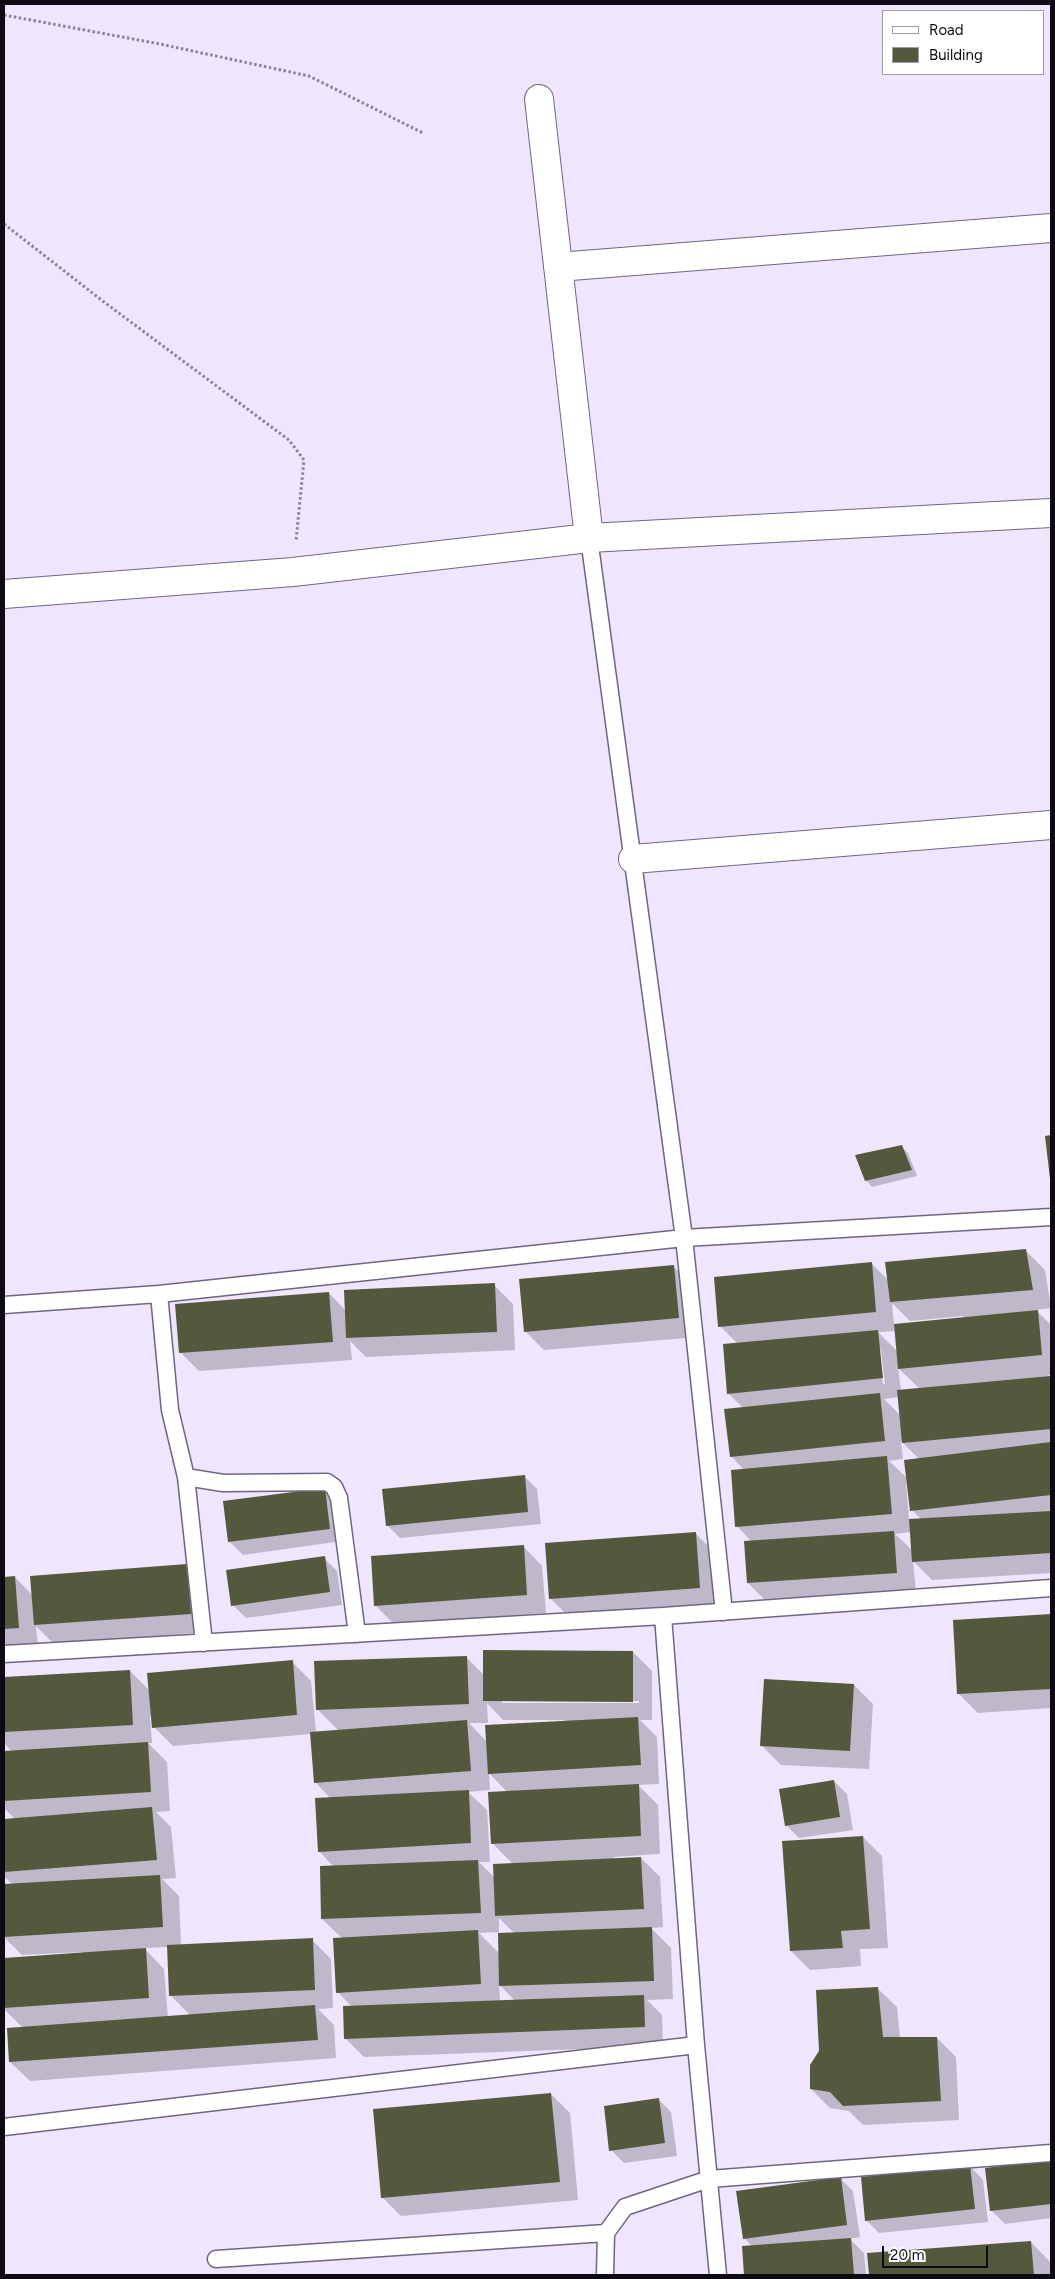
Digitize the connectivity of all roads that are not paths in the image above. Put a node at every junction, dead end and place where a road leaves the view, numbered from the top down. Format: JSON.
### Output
{"nodes":[{"id":1,"x":539,"y":99,"type":"dead end"},
{"id":2,"x":1051,"y":228,"type":"edge"},
{"id":3,"x":558,"y":267,"type":"junction"},
{"id":4,"x":1051,"y":513,"type":"edge"},
{"id":5,"x":589,"y":538,"type":"junction"},
{"id":6,"x":4,"y":594,"type":"edge"},
{"id":7,"x":1051,"y":825,"type":"edge"},
{"id":8,"x":633,"y":858,"type":"junction"},
{"id":9,"x":1051,"y":1217,"type":"edge"},
{"id":10,"x":684,"y":1238,"type":"junction"},
{"id":11,"x":160,"y":1294,"type":"junction"},
{"id":12,"x":4,"y":1306,"type":"edge"},
{"id":13,"x":186,"y":1477,"type":"junction"},
{"id":14,"x":1051,"y":1588,"type":"edge"},
{"id":15,"x":724,"y":1612,"type":"junction"},
{"id":16,"x":663,"y":1616,"type":"junction"},
{"id":17,"x":357,"y":1634,"type":"junction"},
{"id":18,"x":204,"y":1643,"type":"junction"},
{"id":19,"x":4,"y":1654,"type":"edge"},
{"id":20,"x":696,"y":2045,"type":"junction"},
{"id":21,"x":4,"y":2127,"type":"edge"},
{"id":22,"x":1051,"y":2153,"type":"edge"},
{"id":23,"x":709,"y":2179,"type":"junction"},
{"id":24,"x":606,"y":2233,"type":"junction"},
{"id":25,"x":216,"y":2259,"type":"dead end"},
{"id":26,"x":605,"y":2275,"type":"edge"},
{"id":27,"x":718,"y":2275,"type":"edge"}],
"edges":[{"from":1,"to":3,"type":"street"},
{"from":2,"to":3,"type":"street"},
{"from":3,"to":5,"type":"street"},
{"from":4,"to":5,"type":"street"},
{"from":5,"to":6,"type":"street"},
{"from":5,"to":8,"type":"lane"},
{"from":7,"to":8,"type":"street"},
{"from":8,"to":10,"type":"lane"},
{"from":9,"to":10,"type":"lane"},
{"from":10,"to":11,"type":"lane"},
{"from":10,"to":15,"type":"lane"},
{"from":11,"to":12,"type":"lane"},
{"from":11,"to":13,"type":"lane"},
{"from":13,"to":17,"type":"lane"},
{"from":13,"to":18,"type":"lane"},
{"from":14,"to":15,"type":"lane"},
{"from":15,"to":16,"type":"lane"},
{"from":16,"to":17,"type":"lane"},
{"from":16,"to":20,"type":"lane"},
{"from":17,"to":18,"type":"lane"},
{"from":18,"to":19,"type":"lane"},
{"from":20,"to":21,"type":"lane"},
{"from":20,"to":23,"type":"lane"},
{"from":22,"to":23,"type":"lane"},
{"from":23,"to":24,"type":"lane"},
{"from":23,"to":27,"type":"lane"},
{"from":24,"to":25,"type":"lane"},
{"from":24,"to":26,"type":"lane"}]}
